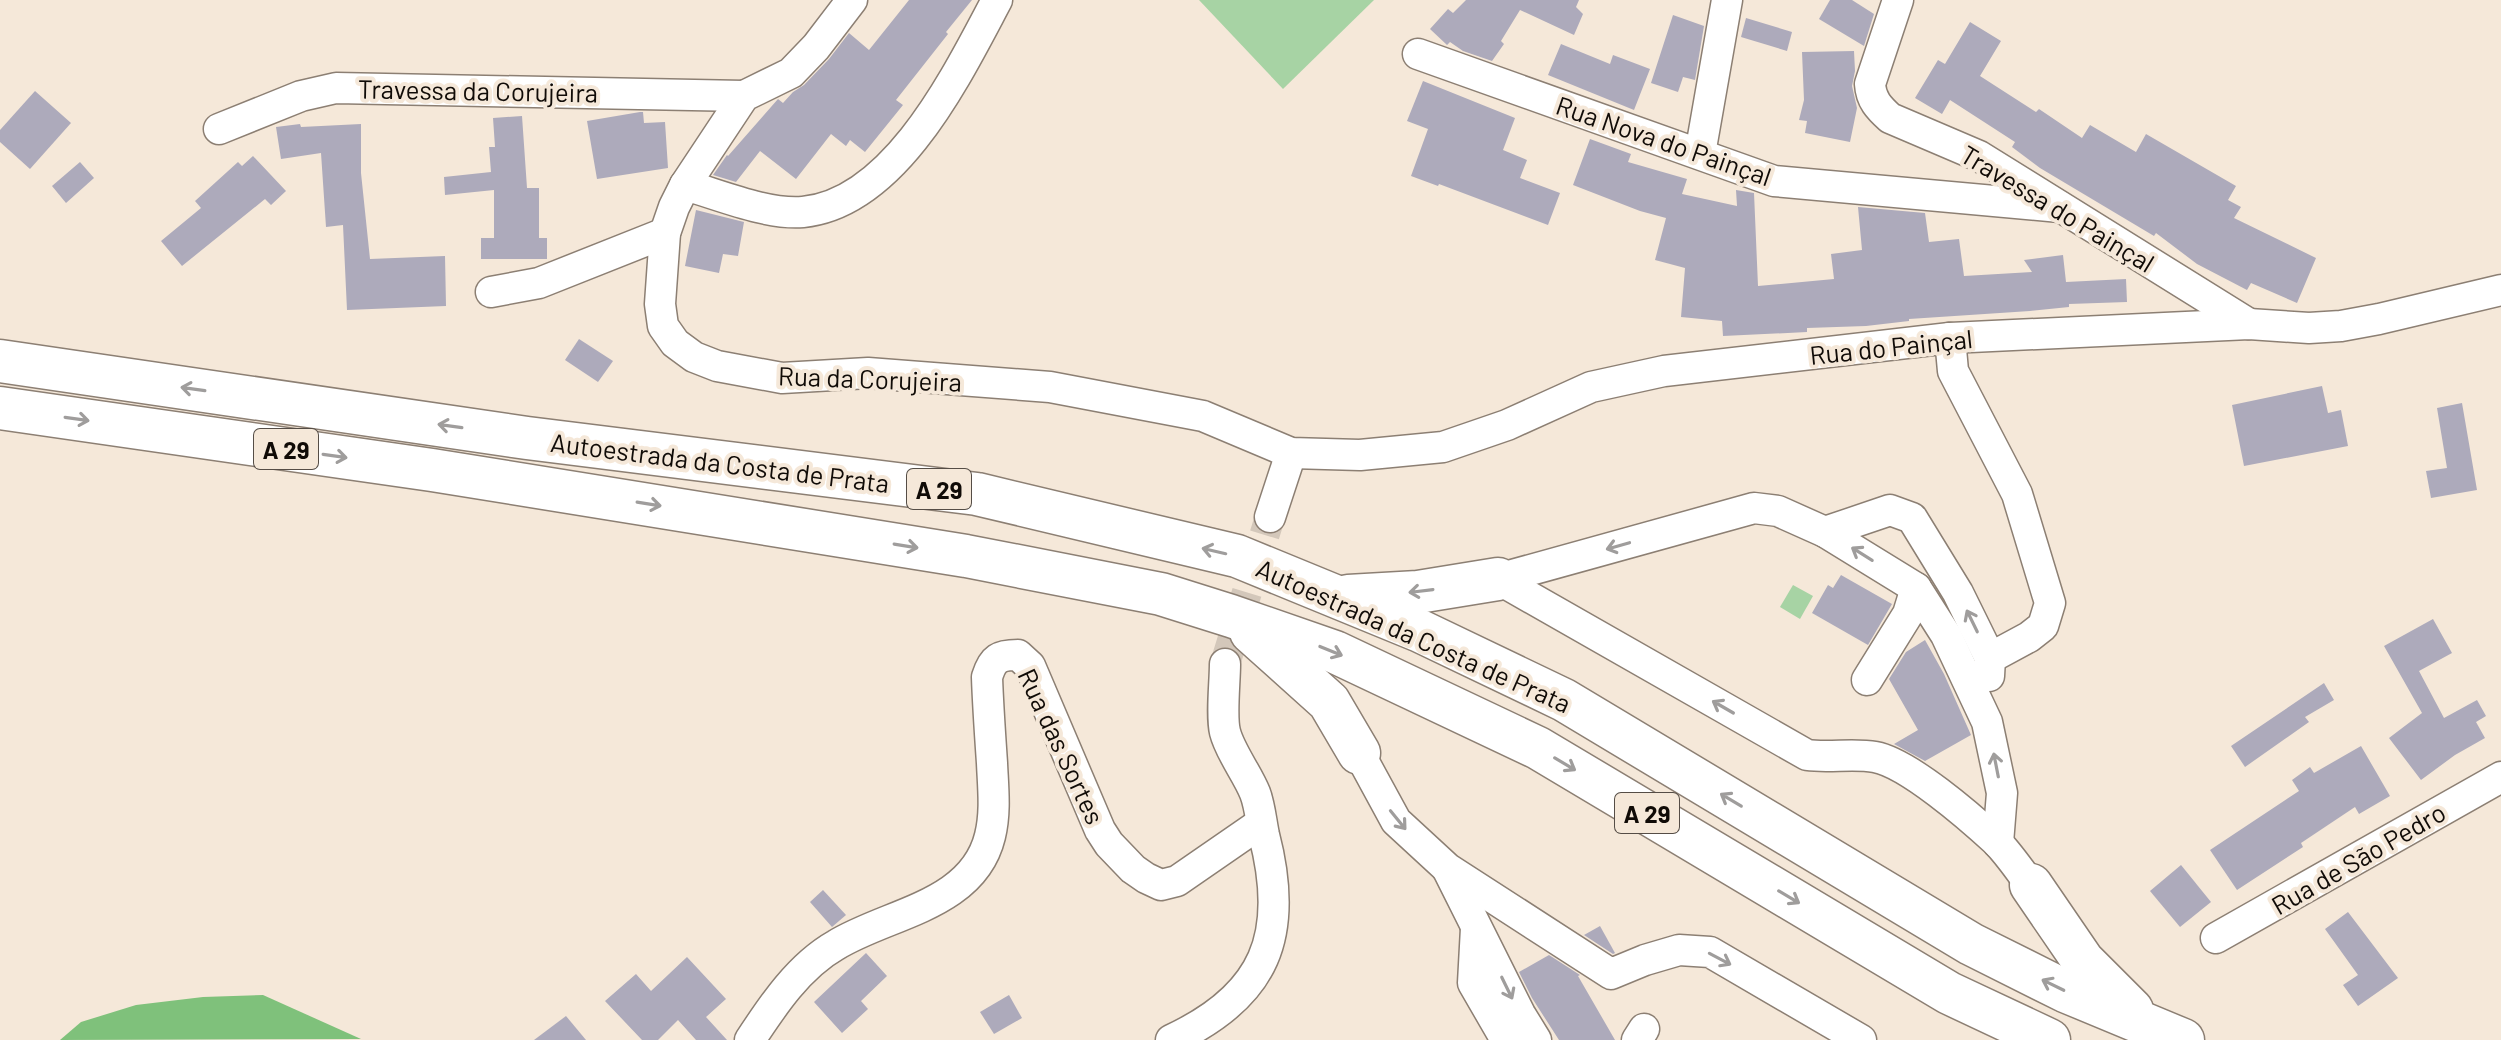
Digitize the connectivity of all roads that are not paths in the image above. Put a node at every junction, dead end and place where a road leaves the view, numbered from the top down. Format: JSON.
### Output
{"nodes":[{"id":1,"x":852,"y":0,"type":"edge"},
{"id":2,"x":997,"y":0,"type":"edge"},
{"id":3,"x":1727,"y":0,"type":"edge"},
{"id":4,"x":1898,"y":0,"type":"edge"},
{"id":5,"x":1418,"y":54,"type":"dead end"},
{"id":6,"x":744,"y":96,"type":"junction"},
{"id":7,"x":219,"y":129,"type":"dead end"},
{"id":8,"x":1700,"y":154,"type":"junction"},
{"id":9,"x":685,"y":185,"type":"junction"},
{"id":10,"x":2060,"y":207,"type":"junction"},
{"id":11,"x":665,"y":233,"type":"junction"},
{"id":12,"x":2501,"y":290,"type":"edge"},
{"id":13,"x":491,"y":292,"type":"dead end"},
{"id":14,"x":2249,"y":324,"type":"junction"},
{"id":15,"x":1950,"y":338,"type":"junction"},
{"id":16,"x":0,"y":361,"type":"edge"},
{"id":17,"x":0,"y":408,"type":"edge"},
{"id":18,"x":1291,"y":453,"type":"junction"},
{"id":19,"x":1270,"y":517,"type":"tunnel mouth"},
{"id":20,"x":1825,"y":532,"type":"junction"},
{"id":21,"x":1498,"y":579,"type":"junction"},
{"id":22,"x":1916,"y":588,"type":"junction"},
{"id":23,"x":1339,"y":597,"type":"junction"},
{"id":24,"x":1231,"y":616,"type":"junction"},
{"id":25,"x":1990,"y":658,"type":"junction"},
{"id":26,"x":1225,"y":664,"type":"tunnel mouth"},
{"id":27,"x":1867,"y":680,"type":"dead end"},
{"id":28,"x":1987,"y":722,"type":"junction"},
{"id":29,"x":1359,"y":753,"type":"joint"},
{"id":30,"x":2501,"y":777,"type":"edge"},
{"id":31,"x":1261,"y":823,"type":"junction"},
{"id":32,"x":1998,"y":843,"type":"junction"},
{"id":33,"x":1447,"y":868,"type":"junction"},
{"id":34,"x":2031,"y":885,"type":"joint"},
{"id":35,"x":1476,"y":926,"type":"junction"},
{"id":36,"x":2216,"y":938,"type":"dead end"},
{"id":37,"x":2167,"y":1034,"type":"edge"},
{"id":38,"x":750,"y":1040,"type":"edge"},
{"id":39,"x":1171,"y":1040,"type":"edge"},
{"id":40,"x":1506,"y":1040,"type":"edge"},
{"id":41,"x":1536,"y":1040,"type":"edge"},
{"id":42,"x":1861,"y":1040,"type":"edge"},
{"id":43,"x":2049,"y":1040,"type":"edge"}],
"edges":[{"from":1,"to":6,"type":"street"},
{"from":2,"to":9,"type":"street"},
{"from":3,"to":8,"type":"street"},
{"from":4,"to":10,"type":"street","name":"Travessa do Painçal"},
{"from":5,"to":8,"type":"street","name":"Rua Nova do Painçal"},
{"from":6,"to":7,"type":"street","name":"Travessa da Corujeira"},
{"from":6,"to":9,"type":"street","name":"Rua da Corujeira"},
{"from":8,"to":10,"type":"street","name":"Rua Nova do Painçal"},
{"from":9,"to":11,"type":"street","name":"Rua da Corujeira"},
{"from":10,"to":14,"type":"street","name":"Travessa do Painçal"},
{"from":11,"to":13,"type":"street"},
{"from":11,"to":18,"type":"street","name":"Rua da Corujeira"},
{"from":12,"to":14,"type":"street","name":"Rua do Painçal"},
{"from":14,"to":15,"type":"street","name":"Rua do Painçal"},
{"from":15,"to":18,"type":"street","name":"Rua do Painçal"},
{"from":15,"to":25,"type":"street"},
{"from":23,"to":16,"type":"highway","name":"Autoestrada da Costa de Prata","number":"A 29","one_way":true},
{"from":17,"to":24,"type":"highway","name":"Autoestrada da Costa de Prata","number":"A 29","one_way":true},
{"from":18,"to":19,"type":"street"},
{"from":20,"to":21,"type":"street","one_way":true},
{"from":22,"to":20,"type":"street","one_way":true},
{"from":25,"to":20,"type":"street","one_way":true},
{"from":21,"to":23,"type":"highway","one_way":true},
{"from":32,"to":21,"type":"street","one_way":true},
{"from":22,"to":27,"type":"street"},
{"from":22,"to":28,"type":"street"},
{"from":37,"to":23,"type":"highway","name":"Autoestrada da Costa de Prata","number":"A 29","one_way":true},
{"from":24,"to":29,"type":"highway"},
{"from":24,"to":43,"type":"highway","name":"Autoestrada da Costa de Prata","number":"A 29","one_way":true},
{"from":25,"to":28,"type":"street"},
{"from":26,"to":31,"type":"street"},
{"from":32,"to":28,"type":"street","one_way":true},
{"from":29,"to":33,"type":"street","one_way":true},
{"from":30,"to":36,"type":"street","name":"Rua de São Pedro"},
{"from":31,"to":38,"type":"street","name":"Rua das Sortes"},
{"from":31,"to":39,"type":"street"},
{"from":32,"to":34,"type":"street"},
{"from":33,"to":35,"type":"street"},
{"from":33,"to":42,"type":"street","one_way":true},
{"from":34,"to":37,"type":"highway"},
{"from":35,"to":40,"type":"street"},
{"from":35,"to":41,"type":"street","one_way":true}]}
